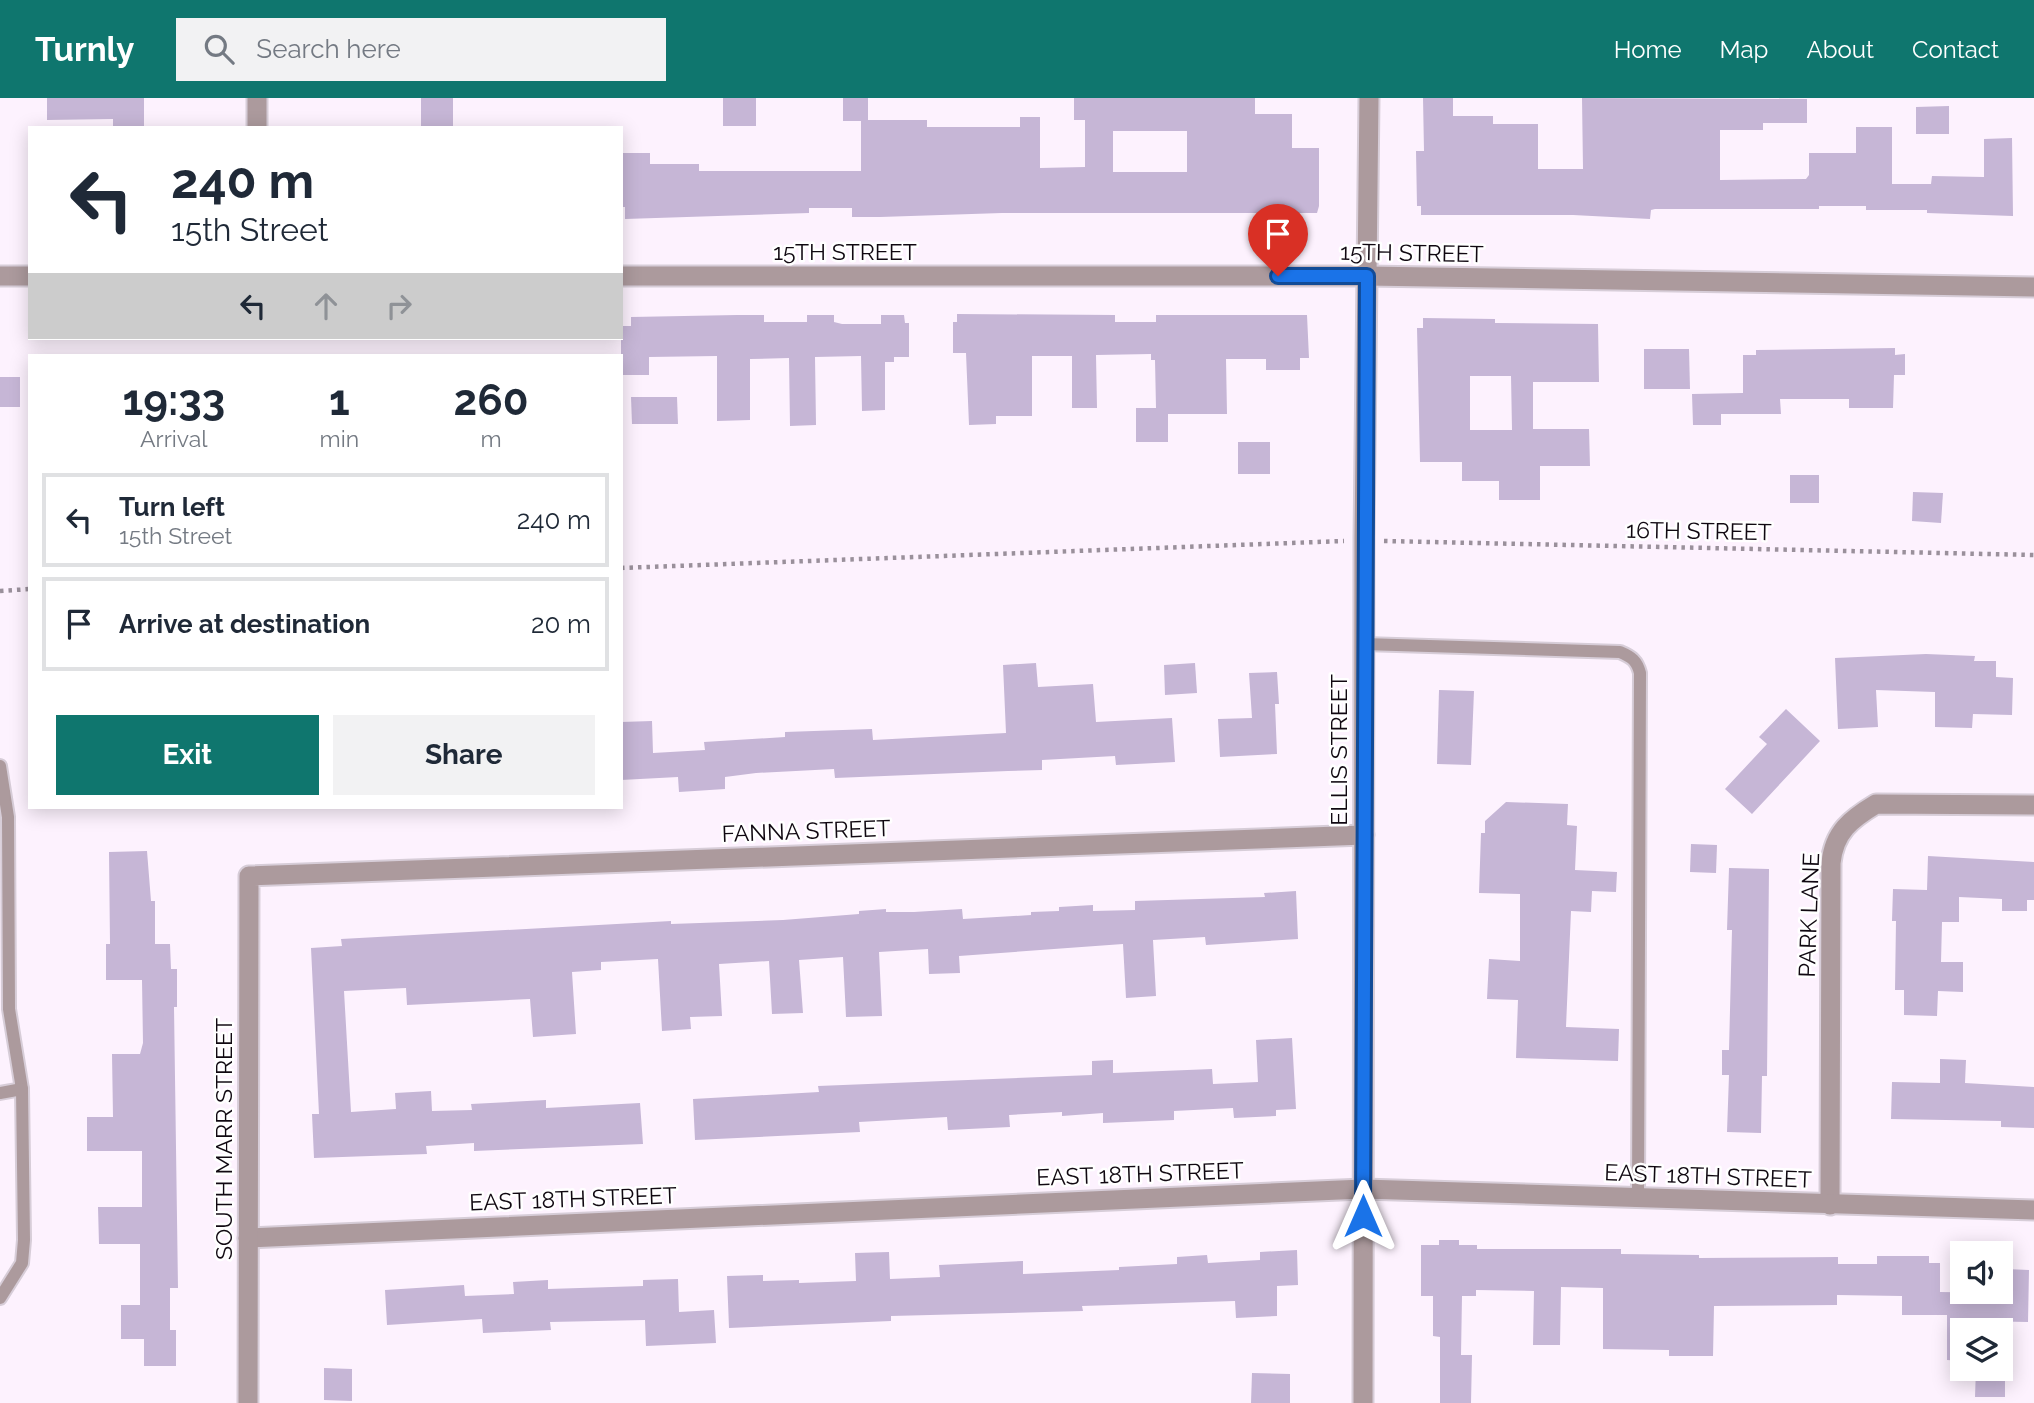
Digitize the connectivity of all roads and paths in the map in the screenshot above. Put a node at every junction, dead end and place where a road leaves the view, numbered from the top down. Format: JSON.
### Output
{"nodes":[{"id":1,"x":257,"y":98,"type":"edge"},
{"id":2,"x":1369,"y":98,"type":"edge"},
{"id":3,"x":257,"y":126,"type":"edge"},
{"id":4,"x":0,"y":276,"type":"edge"},
{"id":5,"x":28,"y":276,"type":"edge"},
{"id":6,"x":623,"y":276,"type":"edge"},
{"id":7,"x":1367,"y":276,"type":"junction"},
{"id":8,"x":2034,"y":287,"type":"edge"},
{"id":9,"x":1364,"y":539,"type":"junction"},
{"id":10,"x":2034,"y":555,"type":"edge"},
{"id":11,"x":623,"y":568,"type":"edge"},
{"id":12,"x":28,"y":589,"type":"edge"},
{"id":13,"x":0,"y":591,"type":"edge"},
{"id":14,"x":1364,"y":644,"type":"junction"},
{"id":15,"x":0,"y":766,"type":"edge"},
{"id":16,"x":2034,"y":805,"type":"edge"},
{"id":17,"x":1364,"y":835,"type":"junction"},
{"id":18,"x":249,"y":876,"type":"joint"},
{"id":19,"x":22,"y":1088,"type":"junction"},
{"id":20,"x":0,"y":1093,"type":"edge"},
{"id":21,"x":1363,"y":1189,"type":"junction"},
{"id":22,"x":1638,"y":1198,"type":"junction"},
{"id":23,"x":1830,"y":1205,"type":"junction"},
{"id":24,"x":2034,"y":1210,"type":"edge"},
{"id":25,"x":248,"y":1238,"type":"junction"},
{"id":26,"x":0,"y":1298,"type":"edge"},
{"id":27,"x":248,"y":1403,"type":"edge"},
{"id":28,"x":1363,"y":1403,"type":"edge"}],
"edges":[{"from":1,"to":3,"type":"street"},
{"from":2,"to":7,"type":"street","name":"ELLIS STREET"},
{"from":4,"to":5,"type":"street"},
{"from":6,"to":7,"type":"street","name":"15TH STREET"},
{"from":7,"to":8,"type":"street","name":"15TH STREET"},
{"from":7,"to":9,"type":"street","name":"ELLIS STREET"},
{"from":9,"to":10,"type":"path","name":"16TH STREET"},
{"from":9,"to":11,"type":"path","name":"16TH STREET"},
{"from":9,"to":14,"type":"street","name":"ELLIS STREET"},
{"from":12,"to":13,"type":"path"},
{"from":14,"to":17,"type":"street","name":"ELLIS STREET"},
{"from":14,"to":22,"type":"lane"},
{"from":15,"to":19,"type":"lane"},
{"from":16,"to":23,"type":"street","name":"PARK LANE"},
{"from":17,"to":18,"type":"street","name":"FANNA STREET"},
{"from":17,"to":21,"type":"street","name":"ELLIS STREET"},
{"from":18,"to":25,"type":"street","name":"SOUTH MARR STREET"},
{"from":19,"to":20,"type":"lane"},
{"from":19,"to":26,"type":"lane"},
{"from":21,"to":22,"type":"street","name":"EAST 18TH STREET"},
{"from":21,"to":25,"type":"street","name":"EAST 18TH STREET"},
{"from":21,"to":28,"type":"street","name":"ELLIS STREET"},
{"from":22,"to":23,"type":"street","name":"EAST 18TH STREET"},
{"from":23,"to":24,"type":"street","name":"EAST 18TH STREET"},
{"from":25,"to":27,"type":"street","name":"SOUTH MARR STREET"}]}
